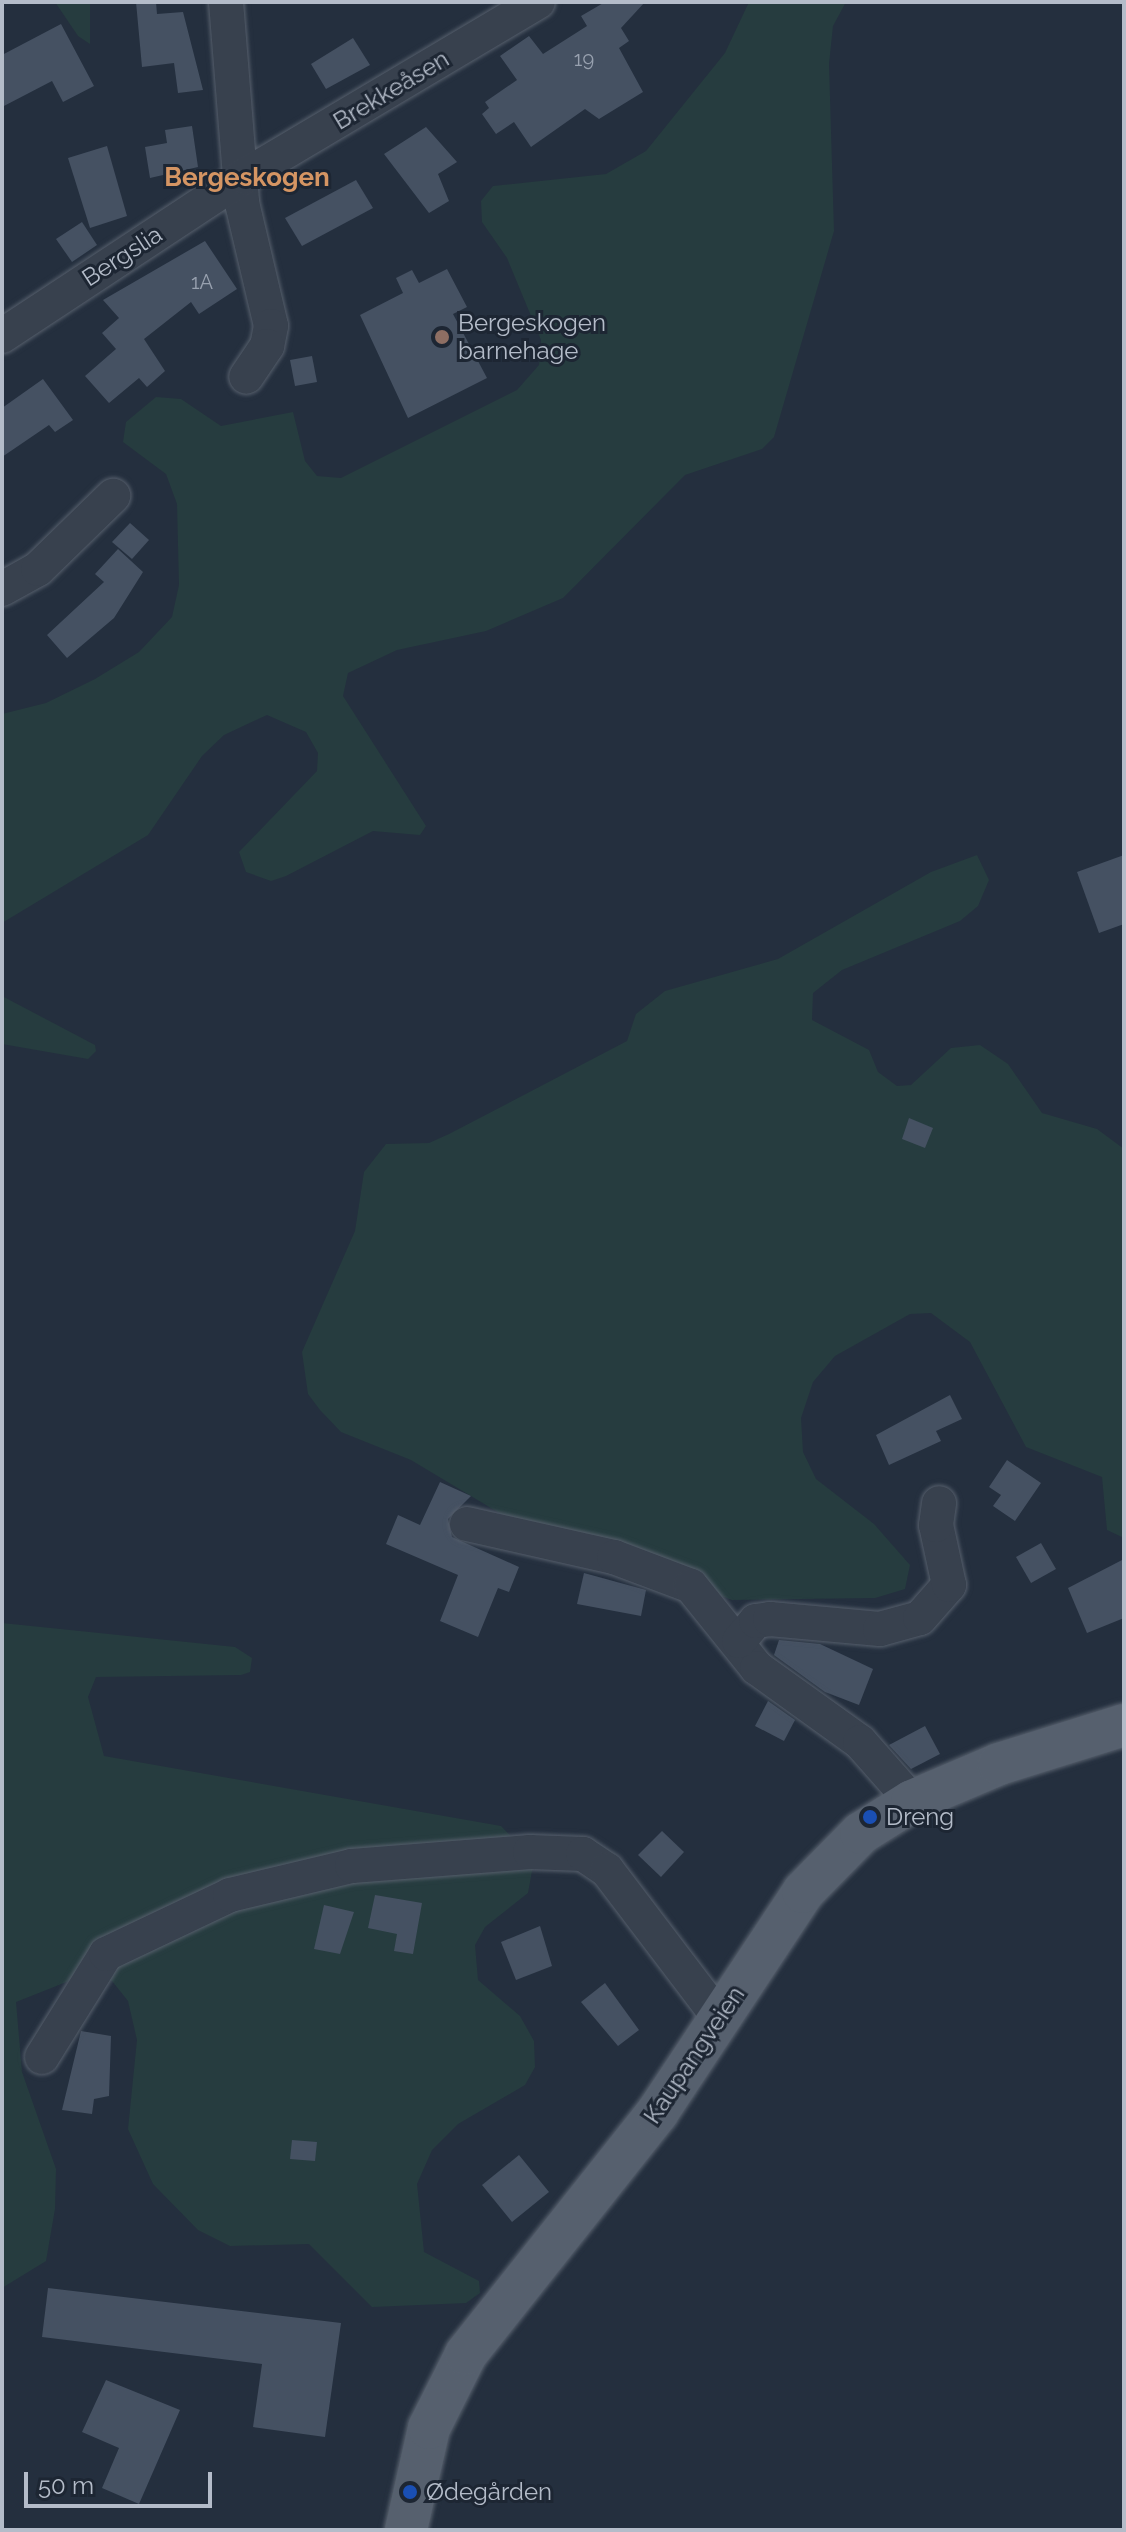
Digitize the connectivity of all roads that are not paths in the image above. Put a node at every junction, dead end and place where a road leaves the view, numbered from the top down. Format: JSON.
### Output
{"nodes":[{"id":1,"x":226,"y":2,"type":"edge"},
{"id":2,"x":538,"y":2,"type":"edge"},
{"id":3,"x":243,"y":177,"type":"junction"},
{"id":4,"x":2,"y":336,"type":"edge"},
{"id":5,"x":246,"y":377,"type":"dead end"},
{"id":6,"x":113,"y":496,"type":"dead end"},
{"id":7,"x":2,"y":589,"type":"edge"},
{"id":8,"x":939,"y":1503,"type":"dead end"},
{"id":9,"x":467,"y":1524,"type":"dead end"},
{"id":10,"x":739,"y":1641,"type":"junction"},
{"id":11,"x":1124,"y":1725,"type":"edge"},
{"id":12,"x":912,"y":1801,"type":"junction"},
{"id":13,"x":721,"y":2020,"type":"junction"},
{"id":14,"x":42,"y":2057,"type":"dead end"},
{"id":15,"x":406,"y":2530,"type":"edge"}],
"edges":[{"from":1,"to":3,"type":"street"},
{"from":2,"to":3,"type":"street","name":"Brekkeåsen"},
{"from":3,"to":4,"type":"street","name":"Bergslia"},
{"from":3,"to":5,"type":"street"},
{"from":6,"to":7,"type":"street"},
{"from":8,"to":10,"type":"street"},
{"from":9,"to":10,"type":"street"},
{"from":10,"to":12,"type":"street"},
{"from":11,"to":12,"type":"main road","name":"Kaupangveien"},
{"from":12,"to":13,"type":"main road","name":"Kaupangveien"},
{"from":13,"to":14,"type":"street"},
{"from":13,"to":15,"type":"main road","name":"Kaupangveien"}]}
